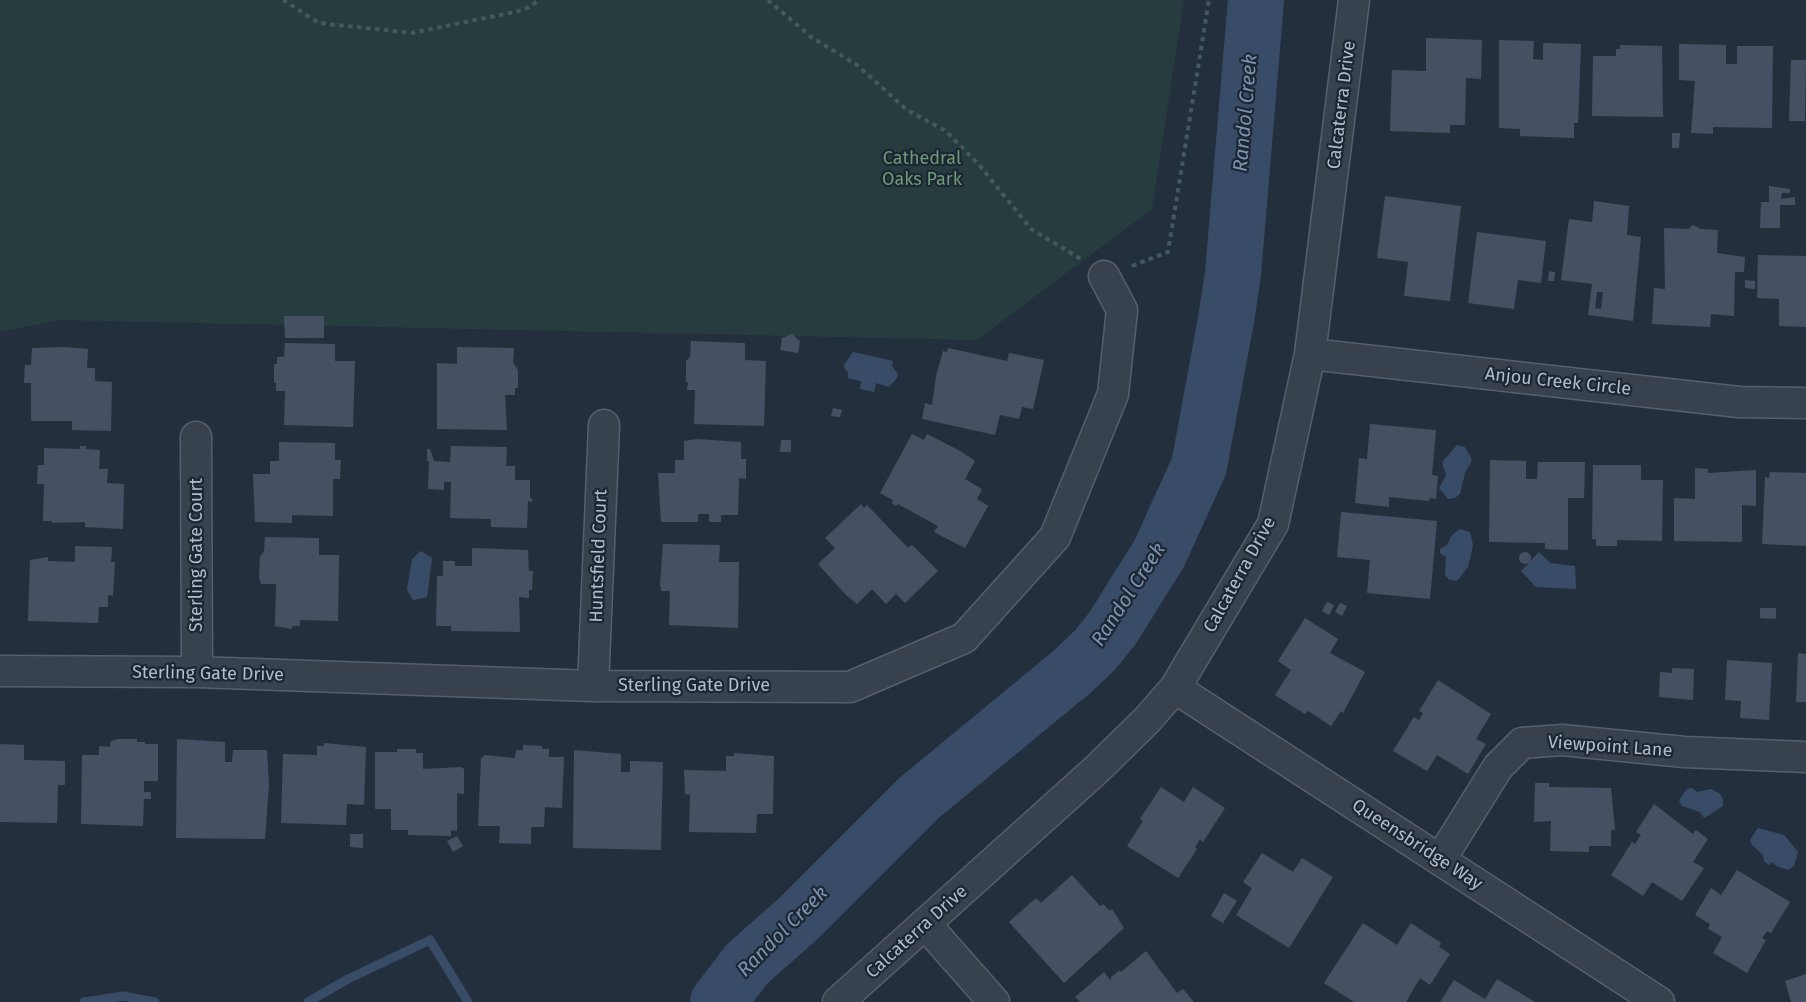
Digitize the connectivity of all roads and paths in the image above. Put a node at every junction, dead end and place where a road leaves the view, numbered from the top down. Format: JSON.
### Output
{"nodes":[{"id":1,"x":283,"y":0,"type":"edge"},
{"id":2,"x":539,"y":0,"type":"edge"},
{"id":3,"x":768,"y":0,"type":"edge"},
{"id":4,"x":1209,"y":0,"type":"edge"},
{"id":5,"x":1354,"y":0,"type":"edge"},
{"id":6,"x":1104,"y":276,"type":"junction"},
{"id":7,"x":1310,"y":354,"type":"junction"},
{"id":8,"x":1806,"y":403,"type":"edge"},
{"id":9,"x":604,"y":426,"type":"dead end"},
{"id":10,"x":196,"y":437,"type":"dead end"},
{"id":11,"x":0,"y":671,"type":"edge"},
{"id":12,"x":197,"y":672,"type":"junction"},
{"id":13,"x":593,"y":686,"type":"junction"},
{"id":14,"x":1175,"y":688,"type":"junction"},
{"id":15,"x":1806,"y":757,"type":"edge"},
{"id":16,"x":1440,"y":860,"type":"junction"},
{"id":17,"x":926,"y":925,"type":"junction"},
{"id":18,"x":838,"y":1002,"type":"edge"},
{"id":19,"x":994,"y":1002,"type":"edge"},
{"id":20,"x":1659,"y":1002,"type":"edge"}],
"edges":[{"from":1,"to":2,"type":"path"},
{"from":3,"to":6,"type":"path"},
{"from":4,"to":6,"type":"path"},
{"from":5,"to":7,"type":"street","name":"Calcaterra Drive"},
{"from":6,"to":13,"type":"street","name":"Sterling Gate Drive"},
{"from":7,"to":8,"type":"street","name":"Anjou Creek Circle"},
{"from":7,"to":14,"type":"street","name":"Calcaterra Drive"},
{"from":9,"to":13,"type":"street","name":"Huntsfield Court"},
{"from":10,"to":12,"type":"street","name":"Sterling Gate Court"},
{"from":11,"to":12,"type":"street","name":"Sterling Gate Drive"},
{"from":12,"to":13,"type":"street","name":"Sterling Gate Drive"},
{"from":14,"to":16,"type":"street","name":"Queensbridge Way"},
{"from":14,"to":17,"type":"street","name":"Calcaterra Drive"},
{"from":15,"to":16,"type":"street","name":"Viewpoint Lane"},
{"from":16,"to":20,"type":"street","name":"Queensbridge Way"},
{"from":17,"to":18,"type":"street","name":"Calcaterra Drive"},
{"from":17,"to":19,"type":"street"}]}
